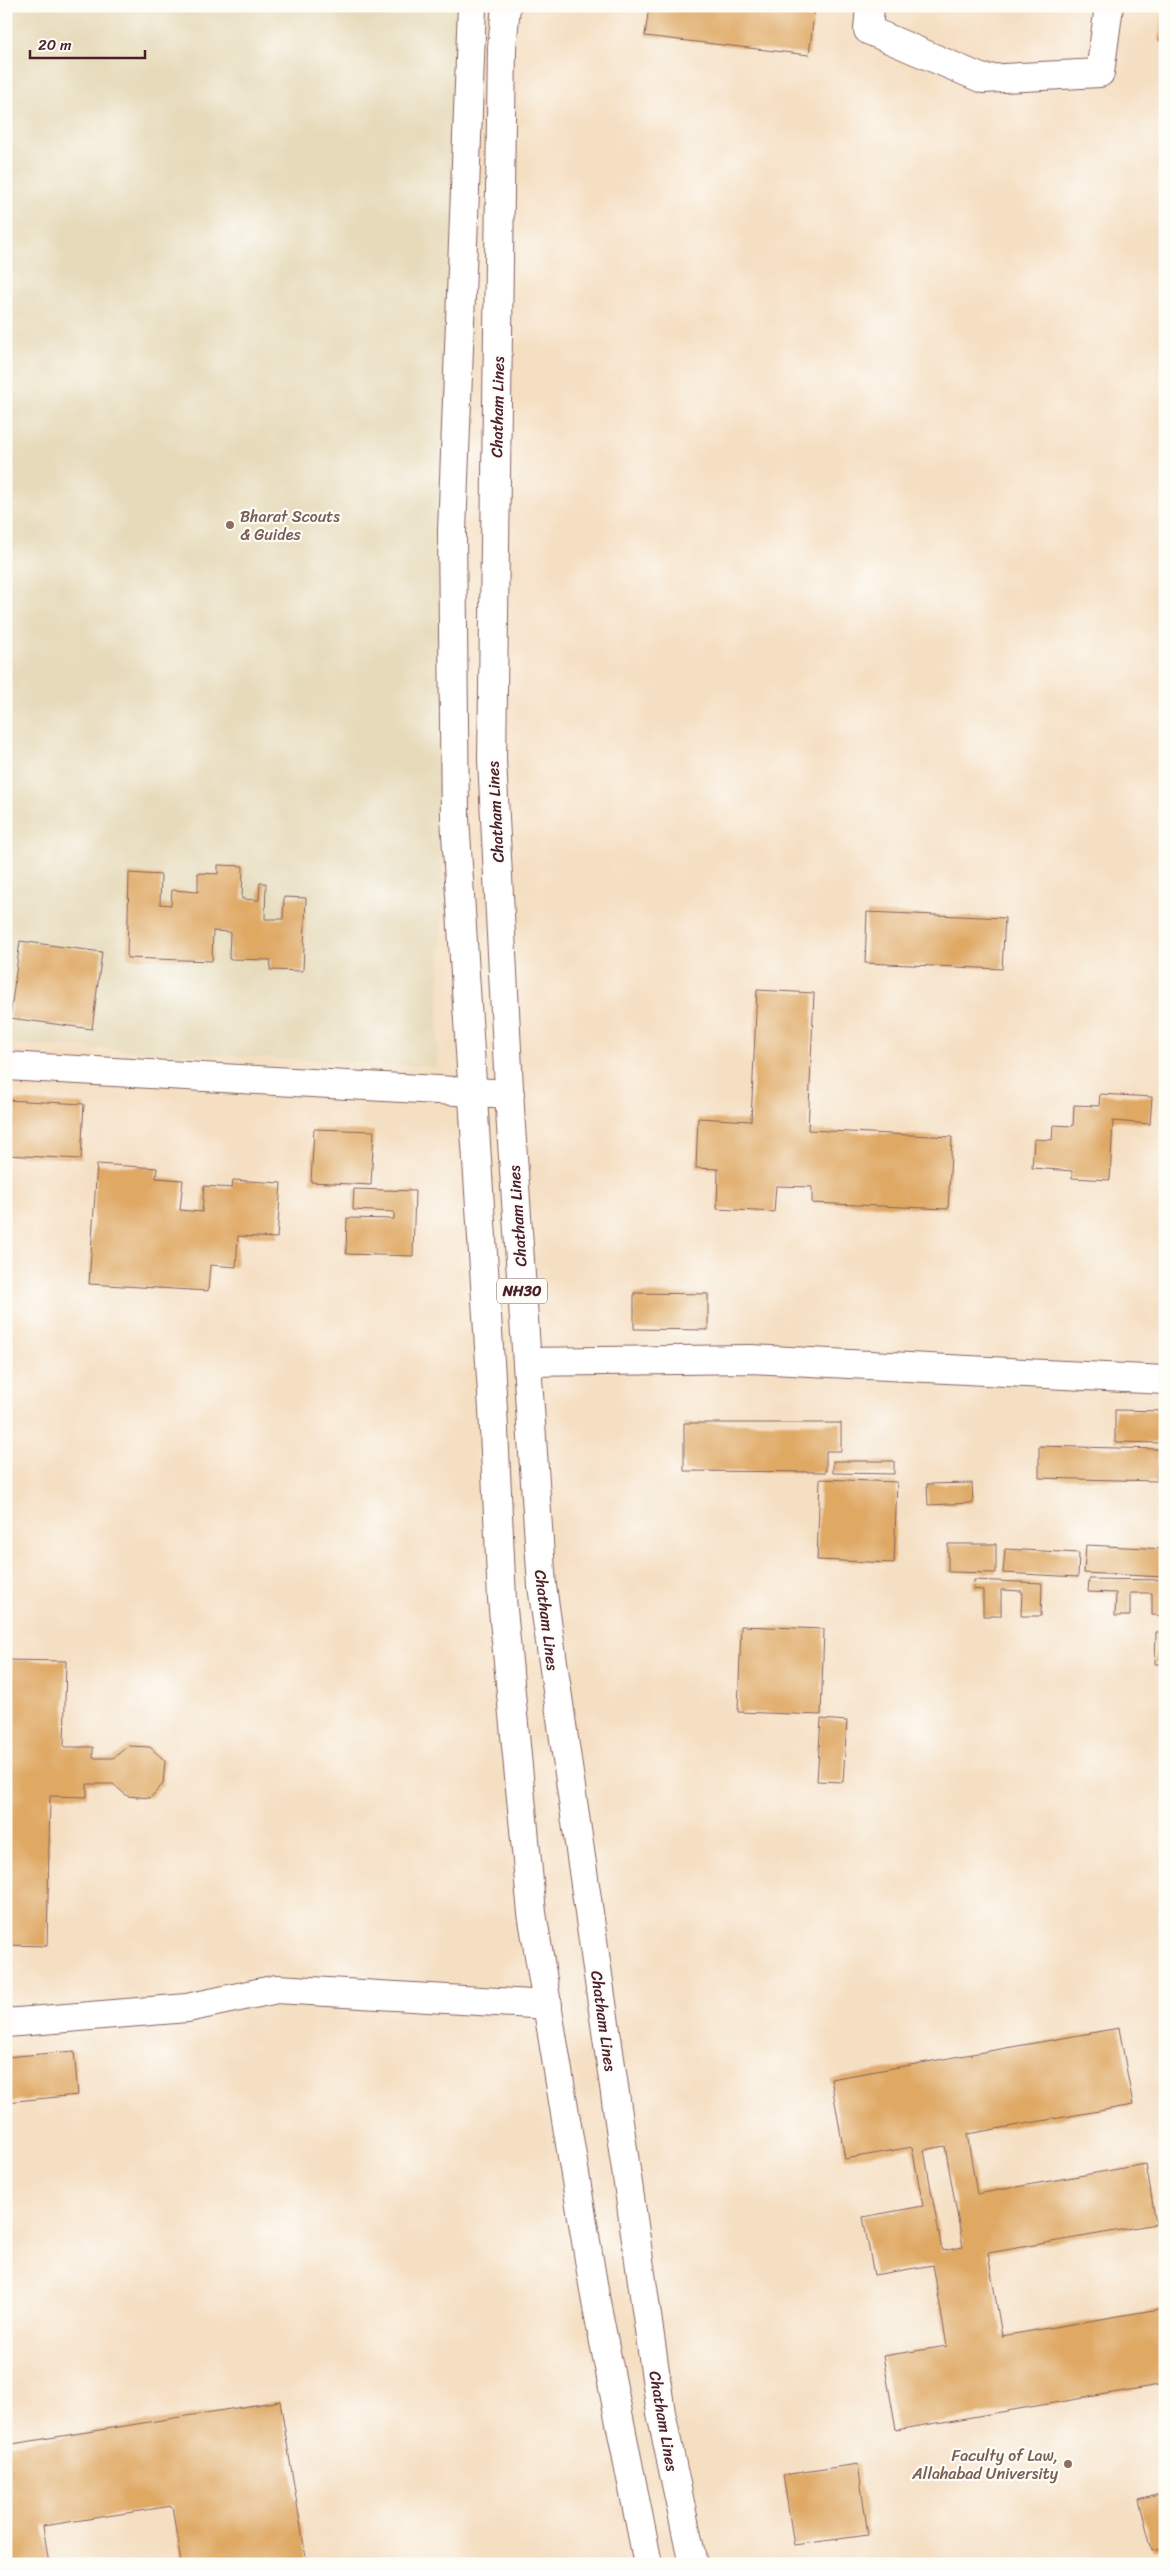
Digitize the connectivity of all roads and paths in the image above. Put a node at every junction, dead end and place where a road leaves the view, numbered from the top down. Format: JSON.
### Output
{"nodes":[{"id":1,"x":472,"y":6,"type":"edge"},
{"id":2,"x":506,"y":6,"type":"edge"},
{"id":3,"x":870,"y":6,"type":"edge"},
{"id":4,"x":1108,"y":6,"type":"edge"},
{"id":5,"x":6,"y":1066,"type":"edge"},
{"id":6,"x":473,"y":1092,"type":"junction"},
{"id":7,"x":510,"y":1094,"type":"junction"},
{"id":8,"x":527,"y":1362,"type":"junction"},
{"id":9,"x":1165,"y":1380,"type":"edge"},
{"id":10,"x":548,"y":2005,"type":"junction"},
{"id":11,"x":6,"y":2023,"type":"edge"},
{"id":12,"x":648,"y":2564,"type":"edge"},
{"id":13,"x":693,"y":2564,"type":"edge"}],
"edges":[{"from":1,"to":6,"type":"main road","number":"NH30"},
{"from":2,"to":7,"type":"main road","name":"Chatham Lines","number":"NH30"},
{"from":3,"to":4,"type":"main road"},
{"from":5,"to":6,"type":"main road"},
{"from":6,"to":7,"type":"main road"},
{"from":6,"to":10,"type":"main road","number":"NH30"},
{"from":7,"to":8,"type":"main road","name":"Chatham Lines","number":"NH30"},
{"from":8,"to":9,"type":"main road"},
{"from":8,"to":13,"type":"main road","name":"Chatham Lines","number":"NH30"},
{"from":10,"to":11,"type":"main road"},
{"from":10,"to":12,"type":"main road","number":"NH30"}]}
